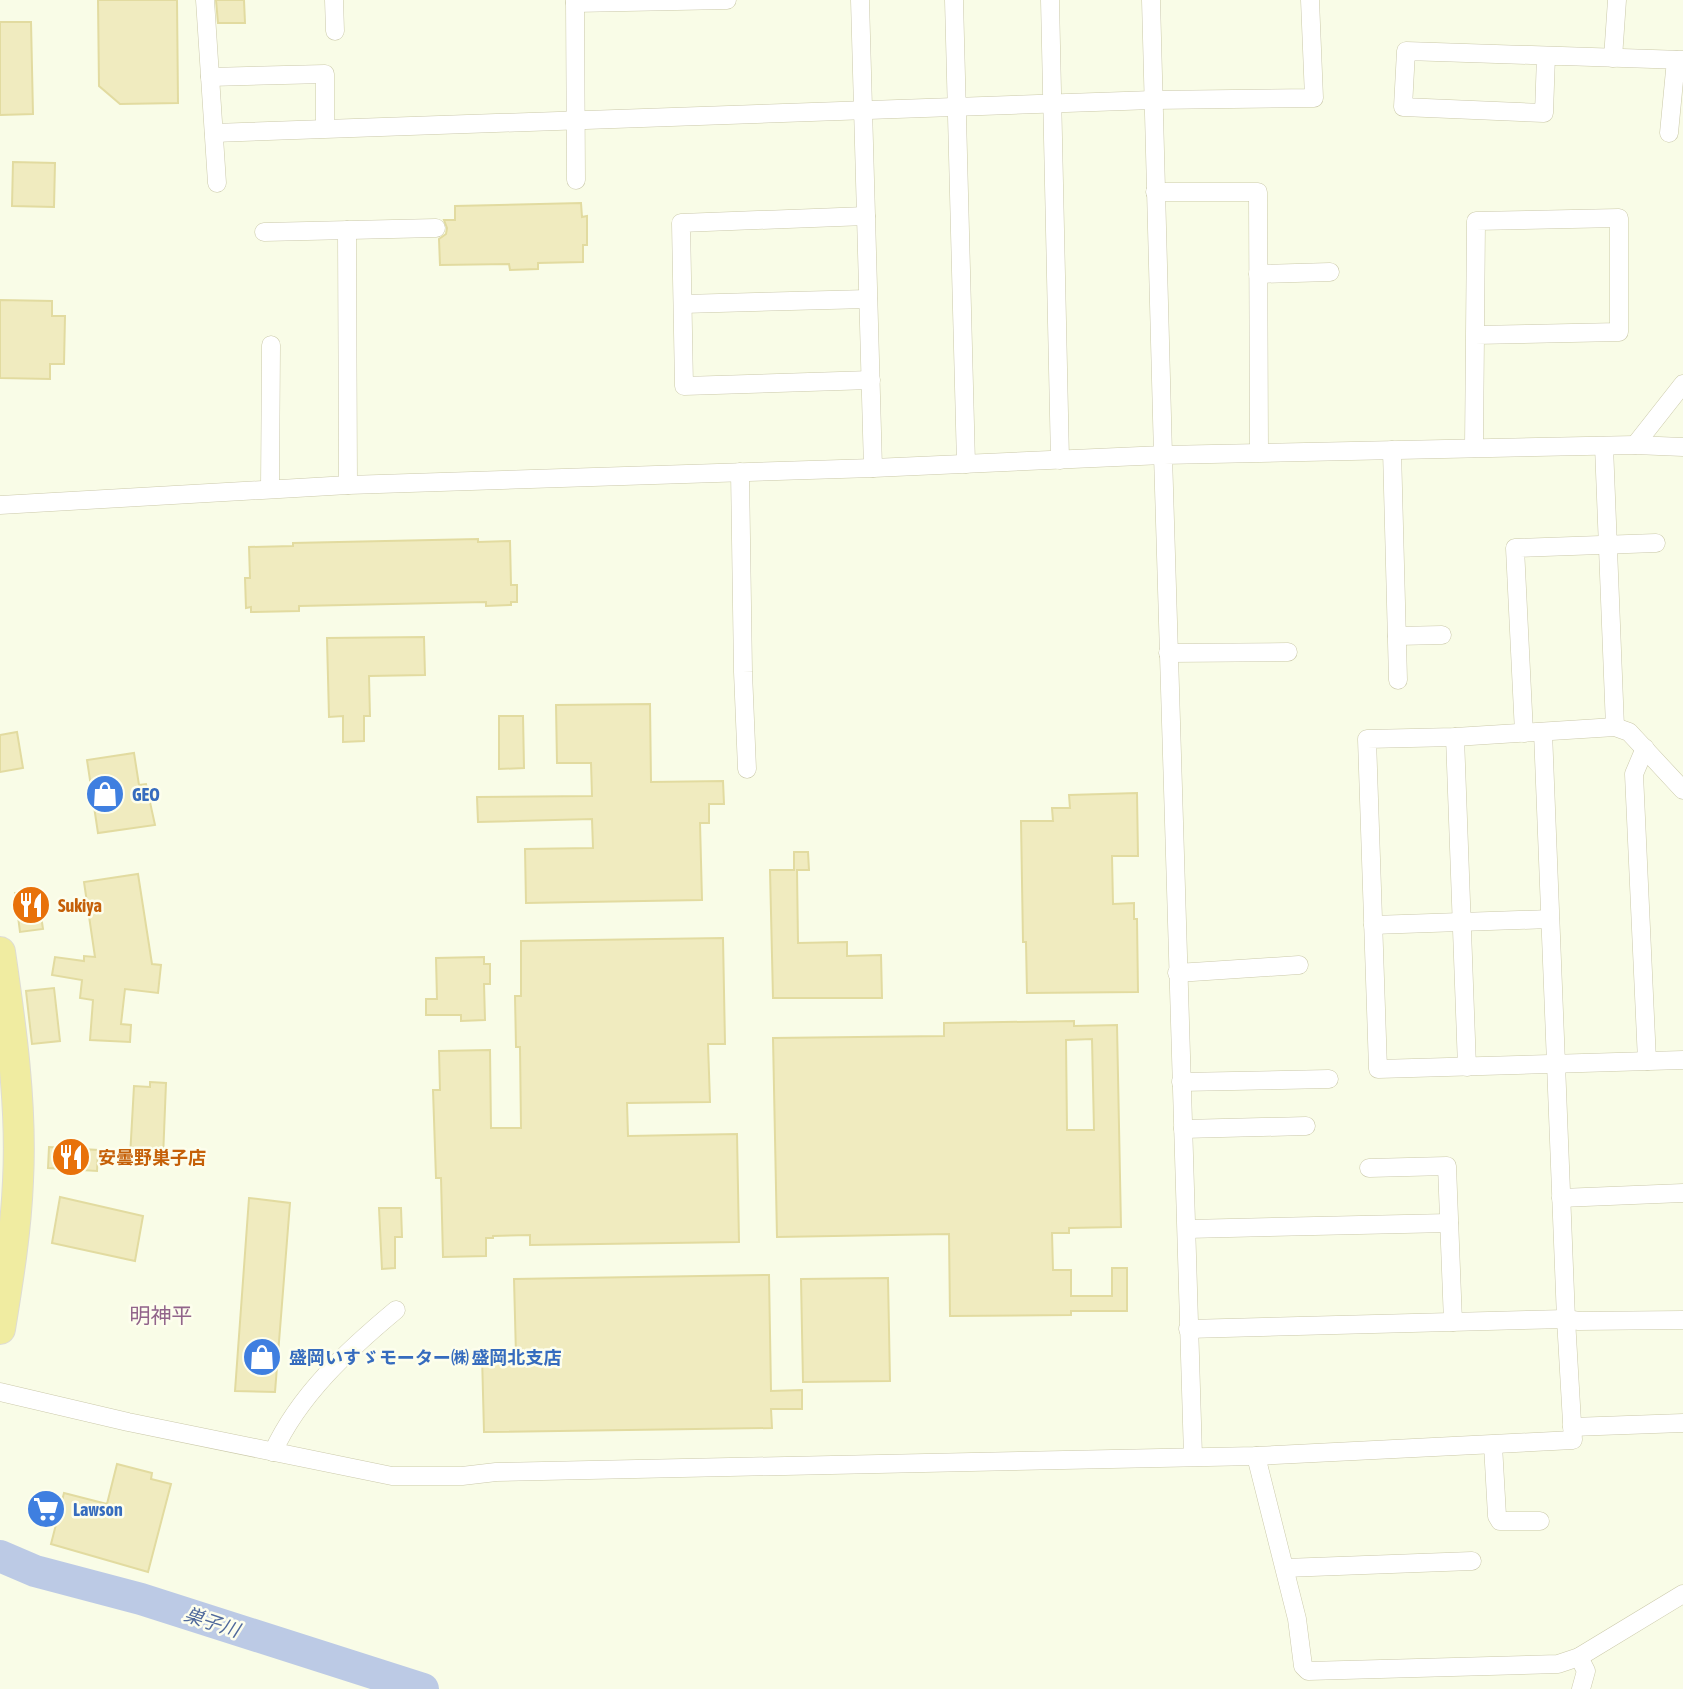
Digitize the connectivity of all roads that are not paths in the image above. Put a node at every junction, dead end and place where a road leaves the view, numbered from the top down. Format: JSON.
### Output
{"nodes":[{"id":1,"x":205,"y":0,"type":"edge"},
{"id":2,"x":334,"y":0,"type":"edge"},
{"id":3,"x":727,"y":0,"type":"edge"},
{"id":4,"x":860,"y":0,"type":"edge"},
{"id":5,"x":954,"y":0,"type":"edge"},
{"id":6,"x":1050,"y":0,"type":"edge"},
{"id":7,"x":1151,"y":0,"type":"edge"},
{"id":8,"x":1310,"y":0,"type":"edge"},
{"id":9,"x":1618,"y":0,"type":"edge"},
{"id":10,"x":575,"y":1,"type":"edge"},
{"id":11,"x":335,"y":31,"type":"dead end"},
{"id":12,"x":1546,"y":55,"type":"junction"},
{"id":13,"x":1613,"y":58,"type":"junction"},
{"id":14,"x":1680,"y":60,"type":"edge"},
{"id":15,"x":210,"y":77,"type":"junction"},
{"id":16,"x":1153,"y":100,"type":"junction"},
{"id":17,"x":1053,"y":104,"type":"junction"},
{"id":18,"x":957,"y":107,"type":"junction"},
{"id":19,"x":863,"y":110,"type":"junction"},
{"id":20,"x":576,"y":119,"type":"junction"},
{"id":21,"x":325,"y":128,"type":"junction"},
{"id":22,"x":214,"y":132,"type":"junction"},
{"id":23,"x":1669,"y":133,"type":"dead end"},
{"id":24,"x":576,"y":180,"type":"dead end"},
{"id":25,"x":217,"y":183,"type":"dead end"},
{"id":26,"x":1155,"y":192,"type":"junction"},
{"id":27,"x":866,"y":216,"type":"junction"},
{"id":28,"x":436,"y":228,"type":"dead end"},
{"id":29,"x":347,"y":230,"type":"junction"},
{"id":30,"x":264,"y":232,"type":"dead end"},
{"id":31,"x":1330,"y":272,"type":"dead end"},
{"id":32,"x":1258,"y":274,"type":"junction"},
{"id":33,"x":868,"y":299,"type":"junction"},
{"id":34,"x":682,"y":304,"type":"junction"},
{"id":35,"x":1475,"y":335,"type":"junction"},
{"id":36,"x":271,"y":345,"type":"dead end"},
{"id":37,"x":871,"y":380,"type":"junction"},
{"id":38,"x":1683,"y":384,"type":"edge"},
{"id":39,"x":1634,"y":444,"type":"junction"},
{"id":40,"x":1604,"y":446,"type":"junction"},
{"id":41,"x":1683,"y":447,"type":"edge"},
{"id":42,"x":1474,"y":448,"type":"junction"},
{"id":43,"x":1392,"y":450,"type":"junction"},
{"id":44,"x":1259,"y":452,"type":"junction"},
{"id":45,"x":1163,"y":455,"type":"junction"},
{"id":46,"x":1060,"y":460,"type":"junction"},
{"id":47,"x":966,"y":464,"type":"junction"},
{"id":48,"x":873,"y":468,"type":"junction"},
{"id":49,"x":740,"y":472,"type":"junction"},
{"id":50,"x":348,"y":485,"type":"junction"},
{"id":51,"x":270,"y":489,"type":"junction"},
{"id":52,"x":0,"y":505,"type":"edge"},
{"id":53,"x":1656,"y":542,"type":"dead end"},
{"id":54,"x":1606,"y":544,"type":"junction"},
{"id":55,"x":1442,"y":635,"type":"dead end"},
{"id":56,"x":1396,"y":636,"type":"junction"},
{"id":57,"x":1288,"y":652,"type":"dead end"},
{"id":58,"x":1168,"y":653,"type":"junction"},
{"id":59,"x":1398,"y":680,"type":"dead end"},
{"id":60,"x":1615,"y":726,"type":"junction"},
{"id":61,"x":1544,"y":732,"type":"junction"},
{"id":62,"x":1524,"y":733,"type":"junction"},
{"id":63,"x":1455,"y":737,"type":"junction"},
{"id":64,"x":1644,"y":748,"type":"junction"},
{"id":65,"x":747,"y":769,"type":"dead end"},
{"id":66,"x":1683,"y":790,"type":"edge"},
{"id":67,"x":1550,"y":919,"type":"junction"},
{"id":68,"x":1462,"y":922,"type":"junction"},
{"id":69,"x":1373,"y":925,"type":"junction"},
{"id":70,"x":0,"y":952,"type":"edge"},
{"id":71,"x":1299,"y":965,"type":"dead end"},
{"id":72,"x":1177,"y":973,"type":"junction"},
{"id":73,"x":1683,"y":1060,"type":"edge"},
{"id":74,"x":1647,"y":1061,"type":"junction"},
{"id":75,"x":1555,"y":1064,"type":"junction"},
{"id":76,"x":1466,"y":1067,"type":"junction"},
{"id":77,"x":1329,"y":1079,"type":"dead end"},
{"id":78,"x":1181,"y":1082,"type":"junction"},
{"id":79,"x":1307,"y":1126,"type":"dead end"},
{"id":80,"x":1183,"y":1129,"type":"junction"},
{"id":81,"x":1369,"y":1168,"type":"dead end"},
{"id":82,"x":1683,"y":1193,"type":"edge"},
{"id":83,"x":1561,"y":1198,"type":"junction"},
{"id":84,"x":1449,"y":1223,"type":"junction"},
{"id":85,"x":1187,"y":1229,"type":"junction"},
{"id":86,"x":396,"y":1310,"type":"dead end"},
{"id":87,"x":1566,"y":1319,"type":"junction"},
{"id":88,"x":1683,"y":1320,"type":"edge"},
{"id":89,"x":1453,"y":1322,"type":"junction"},
{"id":90,"x":0,"y":1329,"type":"edge"},
{"id":91,"x":1188,"y":1329,"type":"junction"},
{"id":92,"x":0,"y":1392,"type":"edge"},
{"id":93,"x":1683,"y":1423,"type":"edge"},
{"id":94,"x":1572,"y":1427,"type":"junction"},
{"id":95,"x":1493,"y":1445,"type":"junction"},
{"id":96,"x":273,"y":1452,"type":"junction"},
{"id":97,"x":1193,"y":1456,"type":"junction"},
{"id":98,"x":1256,"y":1456,"type":"junction"},
{"id":99,"x":1540,"y":1521,"type":"dead end"},
{"id":100,"x":1472,"y":1561,"type":"dead end"},
{"id":101,"x":1284,"y":1568,"type":"junction"},
{"id":102,"x":1683,"y":1594,"type":"edge"},
{"id":103,"x":1579,"y":1657,"type":"junction"},
{"id":104,"x":1581,"y":1689,"type":"edge"}],
"edges":[{"from":1,"to":15,"type":"street"},
{"from":2,"to":11,"type":"street"},
{"from":3,"to":10,"type":"street"},
{"from":4,"to":19,"type":"street"},
{"from":5,"to":18,"type":"street"},
{"from":6,"to":17,"type":"street"},
{"from":7,"to":16,"type":"street"},
{"from":8,"to":16,"type":"street"},
{"from":9,"to":13,"type":"street"},
{"from":10,"to":20,"type":"street"},
{"from":12,"to":12,"type":"street"},
{"from":12,"to":13,"type":"street"},
{"from":13,"to":14,"type":"street"},
{"from":14,"to":23,"type":"street"},
{"from":15,"to":21,"type":"street"},
{"from":15,"to":22,"type":"street"},
{"from":16,"to":17,"type":"street"},
{"from":16,"to":26,"type":"street"},
{"from":17,"to":18,"type":"street"},
{"from":17,"to":46,"type":"street"},
{"from":18,"to":19,"type":"street"},
{"from":18,"to":47,"type":"street"},
{"from":19,"to":20,"type":"street"},
{"from":19,"to":27,"type":"street"},
{"from":20,"to":21,"type":"street"},
{"from":20,"to":24,"type":"street"},
{"from":21,"to":22,"type":"street"},
{"from":22,"to":25,"type":"street"},
{"from":26,"to":32,"type":"street"},
{"from":26,"to":45,"type":"street"},
{"from":27,"to":33,"type":"street"},
{"from":27,"to":34,"type":"street"},
{"from":28,"to":29,"type":"street"},
{"from":29,"to":30,"type":"street"},
{"from":29,"to":50,"type":"street"},
{"from":31,"to":32,"type":"street"},
{"from":32,"to":44,"type":"street"},
{"from":33,"to":34,"type":"street"},
{"from":33,"to":37,"type":"street"},
{"from":34,"to":37,"type":"street"},
{"from":35,"to":35,"type":"street"},
{"from":35,"to":42,"type":"street"},
{"from":36,"to":51,"type":"street"},
{"from":37,"to":48,"type":"street"},
{"from":38,"to":39,"type":"street"},
{"from":39,"to":40,"type":"street"},
{"from":39,"to":41,"type":"street"},
{"from":40,"to":42,"type":"street"},
{"from":40,"to":54,"type":"street"},
{"from":42,"to":43,"type":"street"},
{"from":43,"to":44,"type":"street"},
{"from":43,"to":56,"type":"street"},
{"from":44,"to":45,"type":"street"},
{"from":45,"to":46,"type":"street"},
{"from":45,"to":58,"type":"street"},
{"from":46,"to":47,"type":"street"},
{"from":47,"to":48,"type":"street"},
{"from":48,"to":49,"type":"street"},
{"from":49,"to":50,"type":"street"},
{"from":49,"to":65,"type":"street"},
{"from":50,"to":51,"type":"street"},
{"from":51,"to":52,"type":"street"},
{"from":53,"to":54,"type":"street"},
{"from":54,"to":60,"type":"street"},
{"from":54,"to":62,"type":"street"},
{"from":55,"to":56,"type":"street"},
{"from":56,"to":59,"type":"street"},
{"from":57,"to":58,"type":"street"},
{"from":58,"to":72,"type":"street"},
{"from":60,"to":61,"type":"street"},
{"from":60,"to":64,"type":"street"},
{"from":61,"to":62,"type":"street"},
{"from":61,"to":67,"type":"street"},
{"from":62,"to":63,"type":"street"},
{"from":63,"to":68,"type":"street"},
{"from":63,"to":69,"type":"street"},
{"from":64,"to":66,"type":"street"},
{"from":64,"to":74,"type":"street"},
{"from":67,"to":68,"type":"street"},
{"from":67,"to":75,"type":"street"},
{"from":68,"to":69,"type":"street"},
{"from":68,"to":76,"type":"street"},
{"from":69,"to":76,"type":"street"},
{"from":70,"to":90,"type":"highway"},
{"from":71,"to":72,"type":"street"},
{"from":72,"to":78,"type":"street"},
{"from":73,"to":74,"type":"street"},
{"from":74,"to":75,"type":"street"},
{"from":75,"to":76,"type":"street"},
{"from":75,"to":83,"type":"street"},
{"from":77,"to":78,"type":"street"},
{"from":78,"to":80,"type":"street"},
{"from":79,"to":80,"type":"street"},
{"from":80,"to":85,"type":"street"},
{"from":81,"to":84,"type":"street"},
{"from":82,"to":83,"type":"street"},
{"from":83,"to":87,"type":"street"},
{"from":84,"to":85,"type":"street"},
{"from":84,"to":89,"type":"street"},
{"from":85,"to":91,"type":"street"},
{"from":86,"to":96,"type":"street"},
{"from":87,"to":88,"type":"street"},
{"from":87,"to":89,"type":"street"},
{"from":87,"to":94,"type":"street"},
{"from":89,"to":91,"type":"street"},
{"from":91,"to":97,"type":"street"},
{"from":92,"to":96,"type":"street"},
{"from":93,"to":94,"type":"street"},
{"from":94,"to":95,"type":"street"},
{"from":95,"to":98,"type":"street"},
{"from":95,"to":99,"type":"street"},
{"from":96,"to":97,"type":"street"},
{"from":97,"to":98,"type":"street"},
{"from":98,"to":101,"type":"street"},
{"from":100,"to":101,"type":"street"},
{"from":101,"to":103,"type":"street"},
{"from":102,"to":103,"type":"street"},
{"from":103,"to":104,"type":"street"}]}
